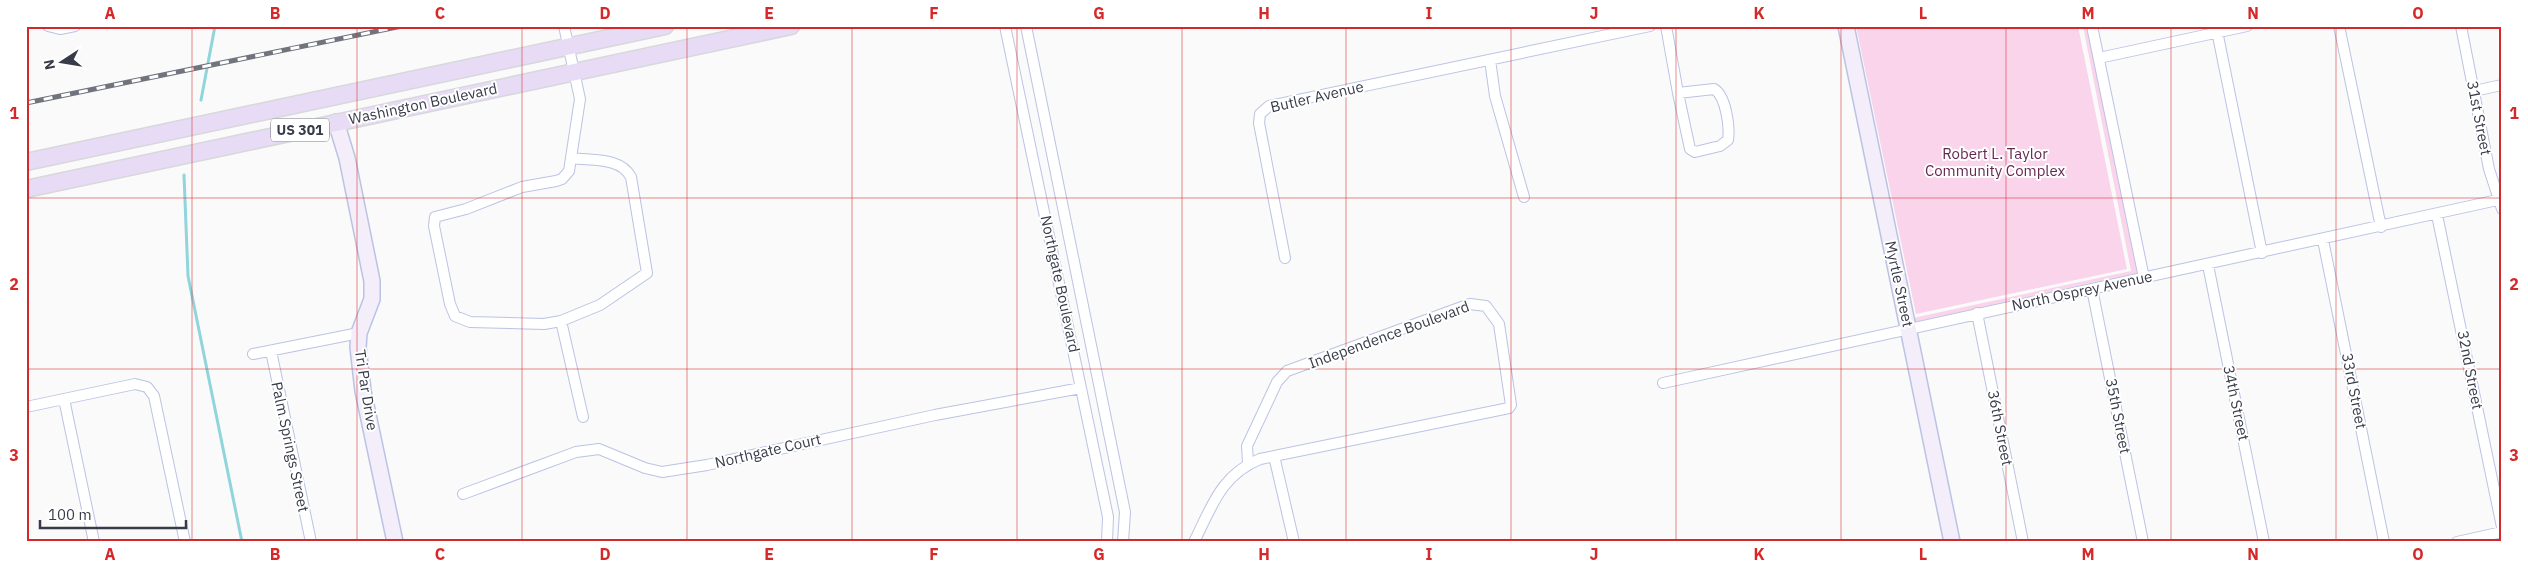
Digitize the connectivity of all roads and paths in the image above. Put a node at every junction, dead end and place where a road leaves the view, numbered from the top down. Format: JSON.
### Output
{"nodes":[{"id":1,"x":75,"y":26,"type":"edge"},
{"id":2,"x":564,"y":26,"type":"edge"},
{"id":3,"x":665,"y":26,"type":"edge"},
{"id":4,"x":790,"y":26,"type":"edge"},
{"id":5,"x":1005,"y":26,"type":"edge"},
{"id":6,"x":1026,"y":26,"type":"edge"},
{"id":7,"x":1650,"y":26,"type":"edge"},
{"id":8,"x":1666,"y":26,"type":"edge"},
{"id":9,"x":1846,"y":26,"type":"edge"},
{"id":10,"x":2092,"y":26,"type":"edge"},
{"id":11,"x":2247,"y":26,"type":"edge"},
{"id":12,"x":2339,"y":26,"type":"edge"},
{"id":13,"x":2460,"y":26,"type":"edge"},
{"id":14,"x":49,"y":27,"type":"edge"},
{"id":15,"x":2216,"y":29,"type":"edge"},
{"id":16,"x":569,"y":47,"type":"junction"},
{"id":17,"x":2099,"y":58,"type":"junction"},
{"id":18,"x":1490,"y":60,"type":"junction"},
{"id":19,"x":474,"y":67,"type":"junction"},
{"id":20,"x":575,"y":73,"type":"junction"},
{"id":21,"x":2502,"y":84,"type":"edge"},
{"id":22,"x":2474,"y":91,"type":"junction"},
{"id":23,"x":1678,"y":93,"type":"junction"},
{"id":24,"x":336,"y":122,"type":"junction"},
{"id":25,"x":191,"y":127,"type":"junction"},
{"id":26,"x":46,"y":158,"type":"junction"},
{"id":27,"x":572,"y":158,"type":"junction"},
{"id":28,"x":26,"y":162,"type":"edge"},
{"id":29,"x":26,"y":172,"type":"edge"},
{"id":30,"x":64,"y":180,"type":"junction"},
{"id":31,"x":26,"y":189,"type":"edge"},
{"id":32,"x":1524,"y":197,"type":"dead end"},
{"id":33,"x":2501,"y":203,"type":"edge"},
{"id":34,"x":2437,"y":214,"type":"junction"},
{"id":35,"x":2381,"y":227,"type":"junction"},
{"id":36,"x":2323,"y":240,"type":"junction"},
{"id":37,"x":2262,"y":253,"type":"junction"},
{"id":38,"x":1285,"y":258,"type":"dead end"},
{"id":39,"x":2208,"y":265,"type":"junction"},
{"id":40,"x":2144,"y":278,"type":"junction"},
{"id":41,"x":2092,"y":289,"type":"junction"},
{"id":42,"x":1977,"y":313,"type":"junction"},
{"id":43,"x":561,"y":321,"type":"junction"},
{"id":44,"x":1908,"y":329,"type":"junction"},
{"id":45,"x":359,"y":333,"type":"junction"},
{"id":46,"x":271,"y":352,"type":"junction"},
{"id":47,"x":253,"y":354,"type":"dead end"},
{"id":48,"x":1663,"y":383,"type":"dead end"},
{"id":49,"x":1081,"y":388,"type":"junction"},
{"id":50,"x":64,"y":399,"type":"junction"},
{"id":51,"x":26,"y":407,"type":"edge"},
{"id":52,"x":583,"y":417,"type":"dead end"},
{"id":53,"x":1274,"y":456,"type":"junction"},
{"id":54,"x":1248,"y":464,"type":"junction"},
{"id":55,"x":463,"y":494,"type":"dead end"},
{"id":56,"x":2502,"y":527,"type":"edge"},
{"id":57,"x":2502,"y":532,"type":"edge"},
{"id":58,"x":94,"y":542,"type":"edge"},
{"id":59,"x":184,"y":542,"type":"edge"},
{"id":60,"x":310,"y":542,"type":"edge"},
{"id":61,"x":395,"y":542,"type":"edge"},
{"id":62,"x":1107,"y":542,"type":"edge"},
{"id":63,"x":1123,"y":542,"type":"edge"},
{"id":64,"x":1194,"y":542,"type":"edge"},
{"id":65,"x":1294,"y":542,"type":"edge"},
{"id":66,"x":1952,"y":542,"type":"edge"},
{"id":67,"x":2023,"y":542,"type":"edge"},
{"id":68,"x":2143,"y":542,"type":"edge"},
{"id":69,"x":2264,"y":542,"type":"edge"},
{"id":70,"x":2384,"y":542,"type":"edge"},
{"id":71,"x":2457,"y":542,"type":"edge"}],
"edges":[{"from":1,"to":14,"type":"street"},
{"from":2,"to":16,"type":"street"},
{"from":3,"to":16,"type":"main road","name":"Washington Boulevard","number":"US 301"},
{"from":4,"to":20,"type":"main road","name":"Washington Boulevard","number":"US 301"},
{"from":5,"to":49,"type":"street","name":"Northgate Boulevard"},
{"from":6,"to":63,"type":"street","name":"Northgate Boulevard"},
{"from":7,"to":18,"type":"street","name":"Butler Avenue"},
{"from":8,"to":23,"type":"street"},
{"from":9,"to":44,"type":"street","name":"Myrtle Street"},
{"from":10,"to":17,"type":"street"},
{"from":11,"to":15,"type":"street"},
{"from":12,"to":35,"type":"street"},
{"from":13,"to":22,"type":"street","name":"31st Street"},
{"from":15,"to":17,"type":"street"},
{"from":15,"to":37,"type":"street"},
{"from":16,"to":19,"type":"main road","name":"Washington Boulevard","number":"US 301"},
{"from":16,"to":20,"type":"street"},
{"from":17,"to":40,"type":"street"},
{"from":18,"to":32,"type":"street"},
{"from":18,"to":38,"type":"street","name":"Butler Avenue"},
{"from":19,"to":24,"type":"main road"},
{"from":19,"to":25,"type":"main road","name":"Washington Boulevard","number":"US 301"},
{"from":20,"to":24,"type":"main road","name":"Washington Boulevard","number":"US 301"},
{"from":20,"to":27,"type":"street"},
{"from":21,"to":22,"type":"street"},
{"from":22,"to":33,"type":"street","name":"31st Street"},
{"from":23,"to":23,"type":"street"},
{"from":24,"to":30,"type":"main road","name":"Washington Boulevard","number":"US 301"},
{"from":24,"to":45,"type":"street","name":"Tri Par Drive"},
{"from":25,"to":26,"type":"main road","name":"Washington Boulevard","number":"US 301"},
{"from":25,"to":30,"type":"main road"},
{"from":26,"to":28,"type":"main road","name":"Washington Boulevard","number":"US 301"},
{"from":26,"to":29,"type":"main road"},
{"from":27,"to":43,"type":"street"},
{"from":27,"to":43,"type":"street"},
{"from":30,"to":31,"type":"main road","name":"Washington Boulevard","number":"US 301"},
{"from":33,"to":34,"type":"street","name":"North Osprey Avenue"},
{"from":34,"to":35,"type":"street","name":"North Osprey Avenue"},
{"from":34,"to":56,"type":"street","name":"32nd Street"},
{"from":35,"to":36,"type":"street","name":"North Osprey Avenue"},
{"from":36,"to":37,"type":"street","name":"North Osprey Avenue"},
{"from":36,"to":70,"type":"street","name":"33rd Street"},
{"from":37,"to":39,"type":"street","name":"North Osprey Avenue"},
{"from":39,"to":40,"type":"street","name":"North Osprey Avenue"},
{"from":39,"to":69,"type":"street","name":"34th Street"},
{"from":40,"to":41,"type":"street","name":"North Osprey Avenue"},
{"from":41,"to":42,"type":"street","name":"North Osprey Avenue"},
{"from":41,"to":68,"type":"street","name":"35th Street"},
{"from":42,"to":44,"type":"street","name":"North Osprey Avenue"},
{"from":42,"to":67,"type":"street","name":"36th Street"},
{"from":43,"to":52,"type":"street"},
{"from":44,"to":48,"type":"street","name":"North Osprey Avenue"},
{"from":44,"to":66,"type":"street","name":"Myrtle Street"},
{"from":45,"to":46,"type":"street"},
{"from":45,"to":61,"type":"street","name":"Tri Par Drive"},
{"from":46,"to":47,"type":"street"},
{"from":46,"to":60,"type":"street","name":"Palm Springs Street"},
{"from":49,"to":55,"type":"street","name":"Northgate Court"},
{"from":49,"to":62,"type":"street","name":"Northgate Boulevard"},
{"from":50,"to":51,"type":"street"},
{"from":50,"to":58,"type":"street"},
{"from":50,"to":59,"type":"street"},
{"from":53,"to":54,"type":"street","name":"Independence Boulevard"},
{"from":53,"to":54,"type":"street","name":"Independence Boulevard"},
{"from":53,"to":65,"type":"street"},
{"from":54,"to":64,"type":"street","name":"Independence Boulevard"},
{"from":57,"to":71,"type":"street"}]}
